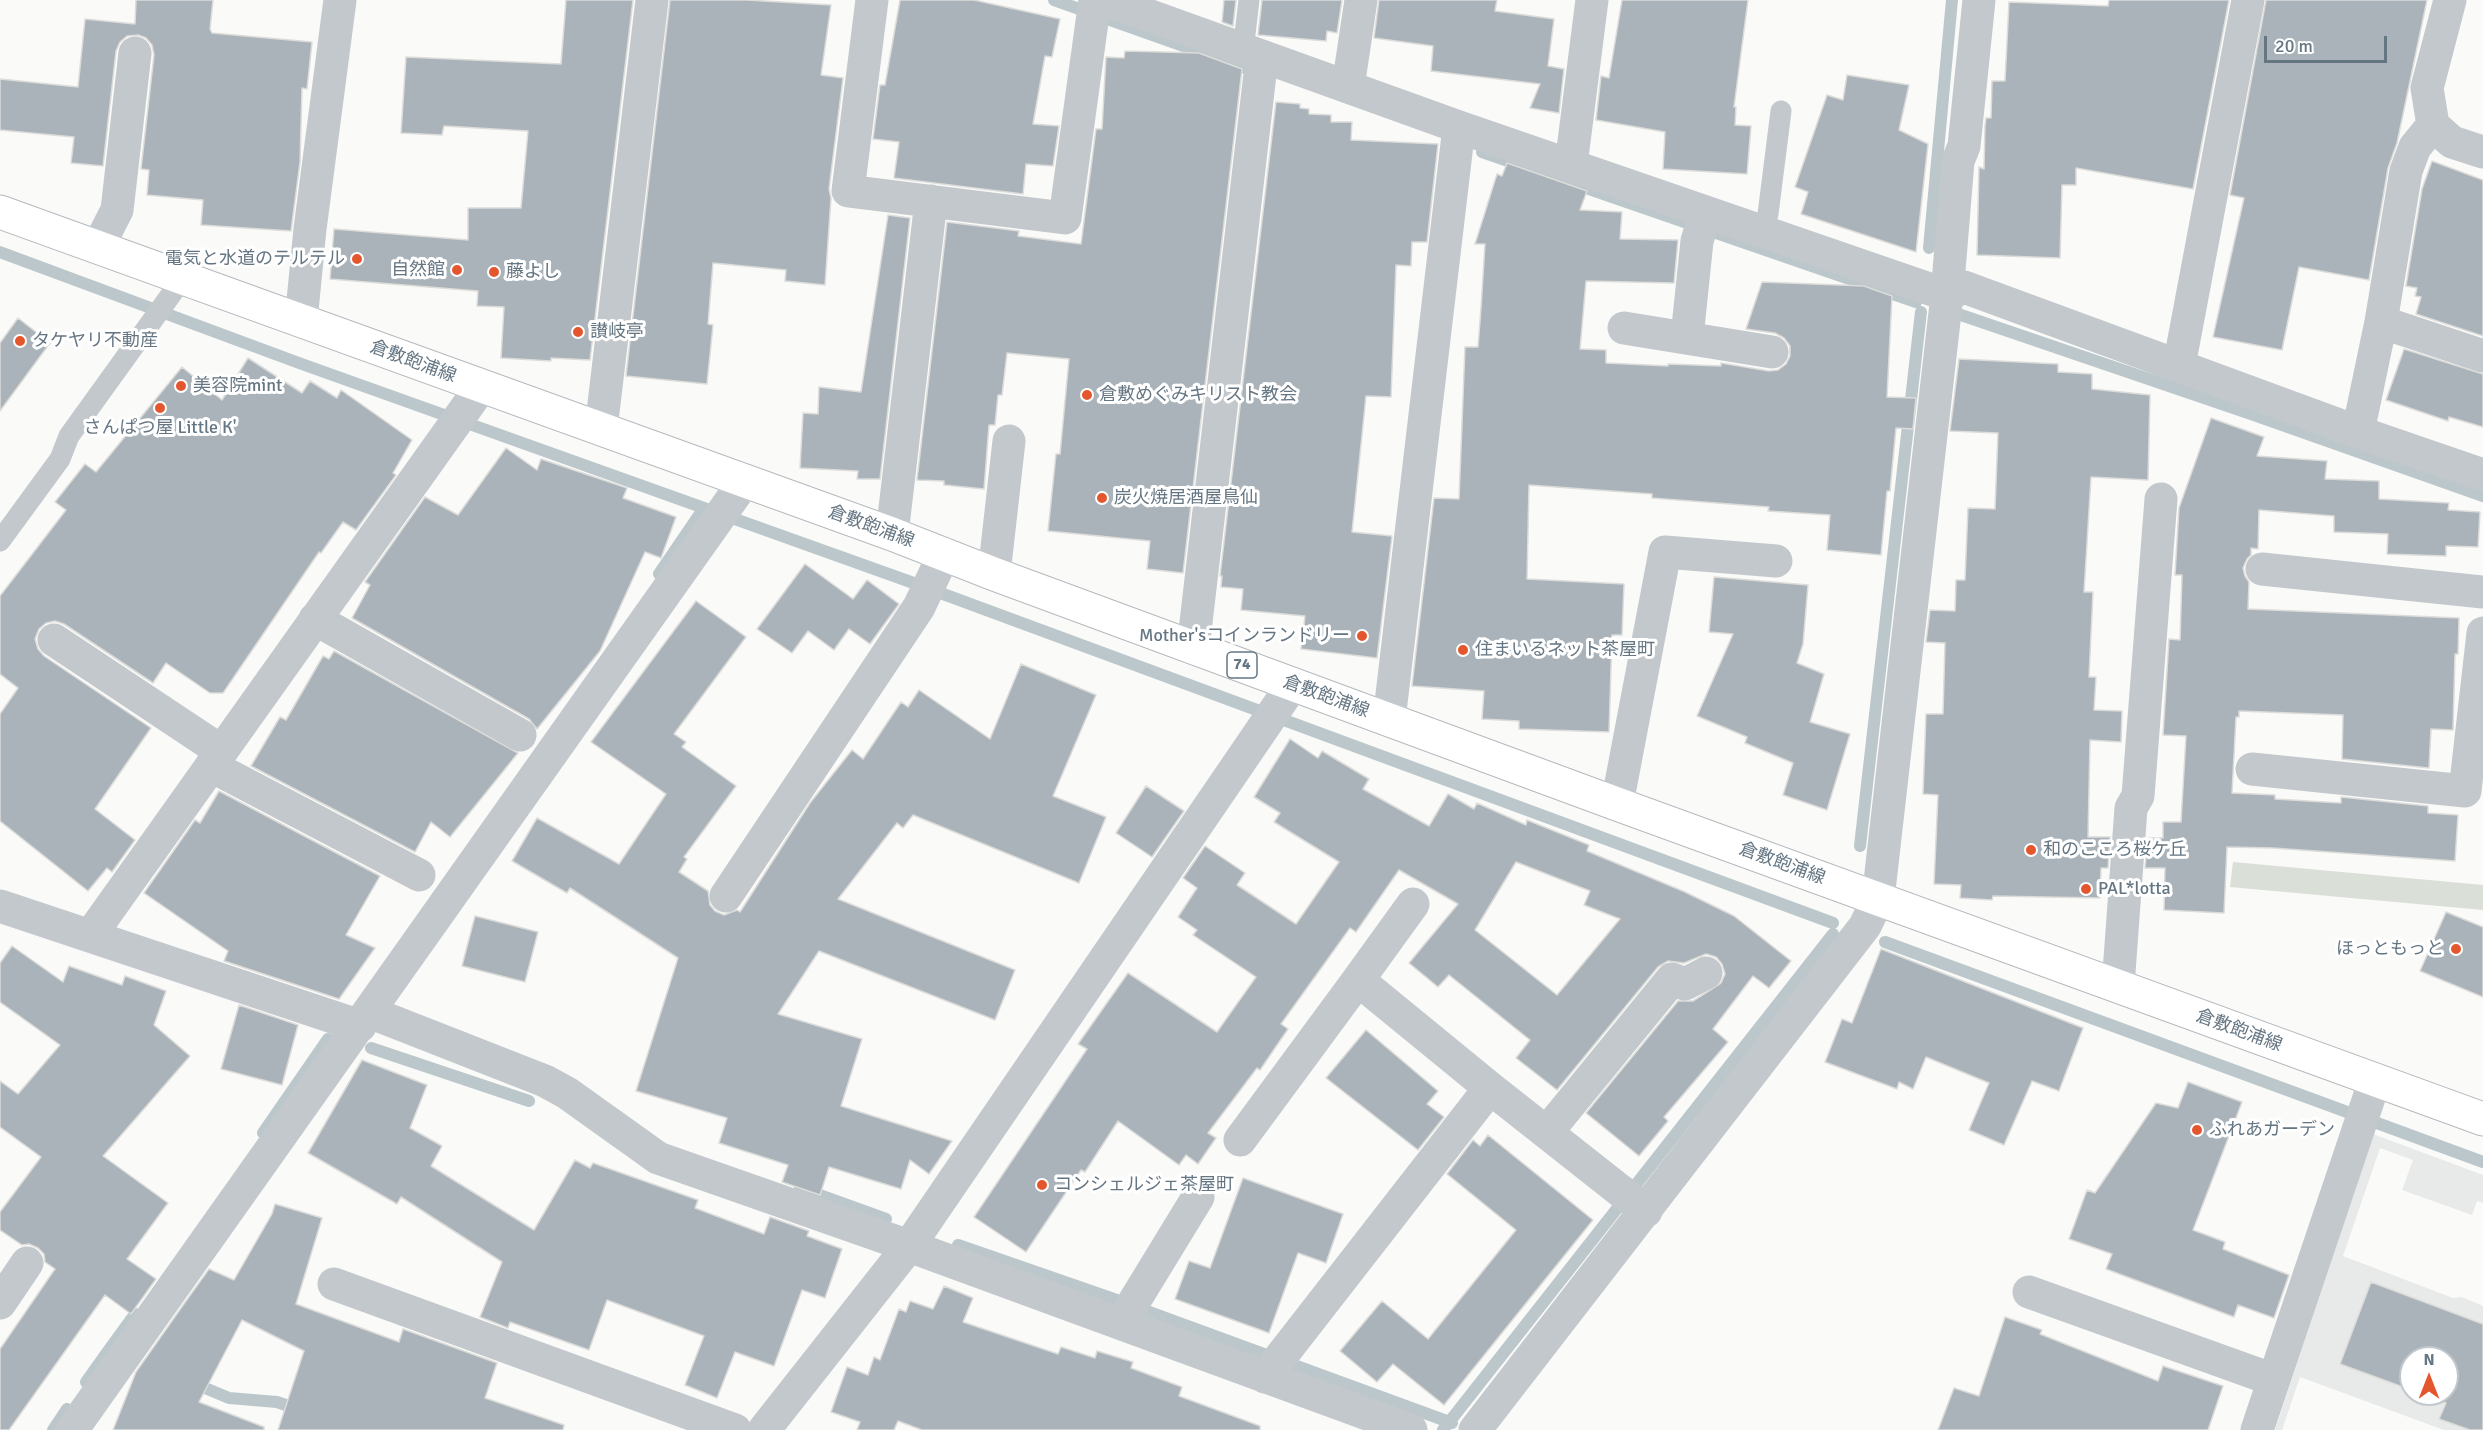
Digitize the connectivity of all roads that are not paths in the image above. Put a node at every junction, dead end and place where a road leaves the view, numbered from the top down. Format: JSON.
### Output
{"nodes":[{"id":1,"x":340,"y":0,"type":"edge"},
{"id":2,"x":652,"y":0,"type":"edge"},
{"id":3,"x":872,"y":0,"type":"edge"},
{"id":4,"x":1249,"y":0,"type":"edge"},
{"id":5,"x":1361,"y":0,"type":"edge"},
{"id":6,"x":1592,"y":0,"type":"edge"},
{"id":7,"x":1979,"y":0,"type":"edge"},
{"id":8,"x":2248,"y":0,"type":"edge"},
{"id":9,"x":2450,"y":0,"type":"edge"},
{"id":10,"x":1096,"y":7,"type":"edge"},
{"id":11,"x":135,"y":53,"type":"dead end"},
{"id":12,"x":1256,"y":65,"type":"junction"},
{"id":13,"x":1348,"y":87,"type":"junction"},
{"id":14,"x":1781,"y":111,"type":"dead end"},
{"id":15,"x":2433,"y":125,"type":"junction"},
{"id":16,"x":1458,"y":140,"type":"junction"},
{"id":17,"x":2483,"y":152,"type":"edge"},
{"id":18,"x":1571,"y":165,"type":"junction"},
{"id":19,"x":931,"y":201,"type":"junction"},
{"id":20,"x":0,"y":212,"type":"edge"},
{"id":21,"x":1702,"y":224,"type":"junction"},
{"id":22,"x":1763,"y":231,"type":"junction"},
{"id":23,"x":98,"y":247,"type":"junction"},
{"id":24,"x":183,"y":278,"type":"junction"},
{"id":25,"x":1947,"y":295,"type":"junction"},
{"id":26,"x":301,"y":321,"type":"junction"},
{"id":27,"x":2381,"y":322,"type":"junction"},
{"id":28,"x":1624,"y":328,"type":"dead end"},
{"id":29,"x":1687,"y":337,"type":"junction"},
{"id":30,"x":1772,"y":352,"type":"dead end"},
{"id":31,"x":2483,"y":356,"type":"edge"},
{"id":32,"x":2179,"y":366,"type":"junction"},
{"id":33,"x":465,"y":409,"type":"junction"},
{"id":34,"x":601,"y":429,"type":"junction"},
{"id":35,"x":2358,"y":432,"type":"junction"},
{"id":36,"x":1009,"y":441,"type":"dead end"},
{"id":37,"x":2483,"y":475,"type":"edge"},
{"id":38,"x":744,"y":482,"type":"junction"},
{"id":39,"x":2161,"y":499,"type":"dead end"},
{"id":40,"x":892,"y":534,"type":"junction"},
{"id":41,"x":0,"y":541,"type":"edge"},
{"id":42,"x":1776,"y":561,"type":"dead end"},
{"id":43,"x":2262,"y":569,"type":"dead end"},
{"id":44,"x":994,"y":574,"type":"junction"},
{"id":45,"x":933,"y":578,"type":"junction"},
{"id":46,"x":2483,"y":592,"type":"edge"},
{"id":47,"x":315,"y":619,"type":"junction"},
{"id":48,"x":2483,"y":633,"type":"edge"},
{"id":49,"x":54,"y":640,"type":"dead end"},
{"id":50,"x":1193,"y":648,"type":"junction"},
{"id":51,"x":1278,"y":706,"type":"junction"},
{"id":52,"x":1389,"y":720,"type":"junction"},
{"id":53,"x":520,"y":735,"type":"dead end"},
{"id":54,"x":216,"y":759,"type":"junction"},
{"id":55,"x":2252,"y":769,"type":"dead end"},
{"id":56,"x":1617,"y":804,"type":"junction"},
{"id":57,"x":419,"y":875,"type":"dead end"},
{"id":58,"x":726,"y":896,"type":"dead end"},
{"id":59,"x":1878,"y":899,"type":"junction"},
{"id":60,"x":1413,"y":904,"type":"dead end"},
{"id":61,"x":2,"y":911,"type":"edge"},
{"id":62,"x":90,"y":936,"type":"junction"},
{"id":63,"x":1706,"y":973,"type":"dead end"},
{"id":64,"x":1358,"y":980,"type":"junction"},
{"id":65,"x":2118,"y":986,"type":"junction"},
{"id":66,"x":364,"y":1019,"type":"junction"},
{"id":67,"x":1490,"y":1088,"type":"junction"},
{"id":68,"x":2365,"y":1107,"type":"junction"},
{"id":69,"x":2483,"y":1119,"type":"edge"},
{"id":70,"x":1546,"y":1132,"type":"junction"},
{"id":71,"x":1240,"y":1140,"type":"dead end"},
{"id":72,"x":1198,"y":1197,"type":"dead end"},
{"id":73,"x":1635,"y":1202,"type":"junction"},
{"id":74,"x":909,"y":1246,"type":"junction"},
{"id":75,"x":27,"y":1263,"type":"dead end"},
{"id":76,"x":334,"y":1284,"type":"dead end"},
{"id":77,"x":2029,"y":1292,"type":"dead end"},
{"id":78,"x":0,"y":1303,"type":"edge"},
{"id":79,"x":1129,"y":1310,"type":"junction"},
{"id":80,"x":1275,"y":1364,"type":"junction"},
{"id":81,"x":2274,"y":1380,"type":"junction"},
{"id":82,"x":72,"y":1430,"type":"edge"},
{"id":83,"x":735,"y":1430,"type":"edge"},
{"id":84,"x":764,"y":1430,"type":"edge"},
{"id":85,"x":1411,"y":1430,"type":"edge"},
{"id":86,"x":1475,"y":1430,"type":"edge"},
{"id":87,"x":2257,"y":1430,"type":"edge"}],
"edges":[{"from":1,"to":26,"type":"street"},
{"from":2,"to":34,"type":"street"},
{"from":3,"to":19,"type":"street"},
{"from":4,"to":12,"type":"lane"},
{"from":5,"to":13,"type":"street"},
{"from":6,"to":18,"type":"street"},
{"from":7,"to":25,"type":"street"},
{"from":8,"to":32,"type":"street"},
{"from":9,"to":15,"type":"street"},
{"from":10,"to":12,"type":"street"},
{"from":10,"to":19,"type":"street"},
{"from":11,"to":23,"type":"street"},
{"from":12,"to":13,"type":"street"},
{"from":12,"to":50,"type":"street"},
{"from":13,"to":16,"type":"street"},
{"from":14,"to":22,"type":"lane"},
{"from":15,"to":17,"type":"street"},
{"from":15,"to":27,"type":"street"},
{"from":16,"to":18,"type":"street"},
{"from":16,"to":52,"type":"street"},
{"from":18,"to":21,"type":"street"},
{"from":19,"to":40,"type":"street"},
{"from":20,"to":23,"type":"main road","name":"倉敷飽浦線","number":"74"},
{"from":21,"to":22,"type":"street"},
{"from":21,"to":29,"type":"street"},
{"from":22,"to":25,"type":"street"},
{"from":23,"to":24,"type":"main road","name":"倉敷飽浦線","number":"74"},
{"from":24,"to":26,"type":"main road","name":"倉敷飽浦線","number":"74"},
{"from":24,"to":41,"type":"lane"},
{"from":25,"to":32,"type":"street"},
{"from":25,"to":59,"type":"street"},
{"from":26,"to":33,"type":"main road","name":"倉敷飽浦線","number":"74"},
{"from":27,"to":31,"type":"street"},
{"from":27,"to":35,"type":"street"},
{"from":28,"to":29,"type":"street"},
{"from":29,"to":30,"type":"street"},
{"from":32,"to":35,"type":"street"},
{"from":33,"to":34,"type":"main road","name":"倉敷飽浦線","number":"74"},
{"from":33,"to":47,"type":"street"},
{"from":34,"to":38,"type":"main road","name":"倉敷飽浦線","number":"74"},
{"from":35,"to":37,"type":"street"},
{"from":36,"to":44,"type":"street"},
{"from":38,"to":40,"type":"main road","name":"倉敷飽浦線","number":"74"},
{"from":38,"to":66,"type":"street"},
{"from":39,"to":65,"type":"street"},
{"from":40,"to":45,"type":"main road","name":"倉敷飽浦線","number":"74"},
{"from":42,"to":56,"type":"street"},
{"from":43,"to":46,"type":"street"},
{"from":44,"to":45,"type":"main road","name":"倉敷飽浦線","number":"74"},
{"from":44,"to":50,"type":"main road","name":"倉敷飽浦線","number":"74"},
{"from":45,"to":58,"type":"street"},
{"from":47,"to":53,"type":"street"},
{"from":47,"to":54,"type":"street"},
{"from":48,"to":55,"type":"street"},
{"from":49,"to":54,"type":"street"},
{"from":50,"to":51,"type":"main road","name":"倉敷飽浦線","number":"74"},
{"from":51,"to":52,"type":"main road","name":"倉敷飽浦線","number":"74"},
{"from":51,"to":74,"type":"street"},
{"from":52,"to":56,"type":"main road","name":"倉敷飽浦線","number":"74"},
{"from":54,"to":57,"type":"street"},
{"from":54,"to":62,"type":"street"},
{"from":56,"to":59,"type":"main road","name":"倉敷飽浦線","number":"74"},
{"from":59,"to":65,"type":"main road","name":"倉敷飽浦線","number":"74"},
{"from":59,"to":73,"type":"street"},
{"from":60,"to":64,"type":"street"},
{"from":61,"to":62,"type":"street"},
{"from":62,"to":66,"type":"street"},
{"from":63,"to":70,"type":"street"},
{"from":64,"to":67,"type":"street"},
{"from":64,"to":71,"type":"street"},
{"from":65,"to":68,"type":"main road","name":"倉敷飽浦線","number":"74"},
{"from":66,"to":74,"type":"street"},
{"from":66,"to":82,"type":"street"},
{"from":67,"to":70,"type":"street"},
{"from":67,"to":80,"type":"street"},
{"from":68,"to":69,"type":"main road","name":"倉敷飽浦線","number":"74"},
{"from":68,"to":81,"type":"street"},
{"from":70,"to":73,"type":"street"},
{"from":72,"to":79,"type":"street"},
{"from":73,"to":86,"type":"street"},
{"from":74,"to":79,"type":"street"},
{"from":74,"to":84,"type":"street"},
{"from":75,"to":78,"type":"street"},
{"from":76,"to":83,"type":"street"},
{"from":77,"to":81,"type":"street"},
{"from":79,"to":80,"type":"street"},
{"from":80,"to":85,"type":"street"},
{"from":81,"to":87,"type":"street"}]}
